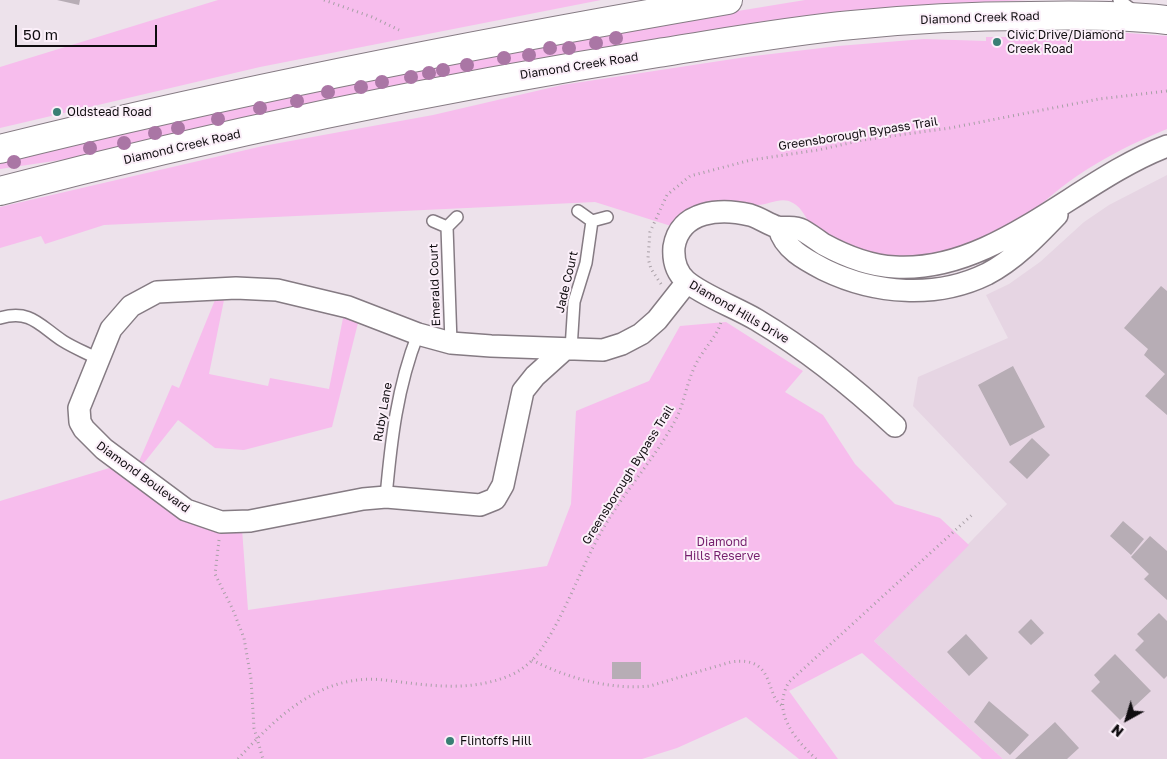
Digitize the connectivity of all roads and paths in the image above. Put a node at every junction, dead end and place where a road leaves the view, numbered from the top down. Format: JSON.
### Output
{"nodes":[{"id":1,"x":324,"y":0,"type":"edge"},
{"id":2,"x":728,"y":0,"type":"edge"},
{"id":3,"x":1119,"y":0,"type":"edge"},
{"id":4,"x":1155,"y":19,"type":"edge"},
{"id":5,"x":398,"y":30,"type":"dead end"},
{"id":6,"x":1167,"y":91,"type":"edge"},
{"id":7,"x":1167,"y":146,"type":"edge"},
{"id":8,"x":0,"y":149,"type":"edge"},
{"id":9,"x":0,"y":191,"type":"edge"},
{"id":10,"x":578,"y":210,"type":"dead end"},
{"id":11,"x":607,"y":216,"type":"dead end"},
{"id":12,"x":457,"y":217,"type":"dead end"},
{"id":13,"x":433,"y":221,"type":"dead end"},
{"id":14,"x":592,"y":221,"type":"junction"},
{"id":15,"x":447,"y":227,"type":"junction"},
{"id":16,"x":682,"y":289,"type":"junction"},
{"id":17,"x":0,"y":318,"type":"edge"},
{"id":18,"x":720,"y":318,"type":"dead end"},
{"id":19,"x":418,"y":334,"type":"junction"},
{"id":20,"x":451,"y":342,"type":"junction"},
{"id":21,"x":568,"y":349,"type":"junction"},
{"id":22,"x":98,"y":359,"type":"junction"},
{"id":23,"x":895,"y":426,"type":"dead end"},
{"id":24,"x":386,"y":497,"type":"junction"},
{"id":25,"x":974,"y":514,"type":"dead end"},
{"id":26,"x":221,"y":522,"type":"junction"},
{"id":27,"x":532,"y":660,"type":"junction"},
{"id":28,"x":783,"y":706,"type":"junction"},
{"id":29,"x":257,"y":740,"type":"junction"},
{"id":30,"x":238,"y":759,"type":"edge"},
{"id":31,"x":263,"y":759,"type":"edge"},
{"id":32,"x":816,"y":759,"type":"edge"}],
"edges":[{"from":1,"to":5,"type":"path"},
{"from":2,"to":8,"type":"main road"},
{"from":3,"to":4,"type":"lane"},
{"from":4,"to":9,"type":"main road","name":"Diamond Creek Road"},
{"from":6,"to":16,"type":"path","name":"Greensborough Bypass Trail"},
{"from":7,"to":16,"type":"street","name":"Diamond Hills Drive"},
{"from":10,"to":14,"type":"lane"},
{"from":11,"to":14,"type":"lane"},
{"from":12,"to":15,"type":"lane","name":"Emerald Court"},
{"from":13,"to":15,"type":"lane","name":"Emerald Court"},
{"from":14,"to":21,"type":"lane","name":"Jade Court"},
{"from":15,"to":20,"type":"lane","name":"Emerald Court"},
{"from":16,"to":21,"type":"street","name":"Diamond Boulevard"},
{"from":16,"to":23,"type":"street","name":"Diamond Hills Drive"},
{"from":17,"to":22,"type":"lane"},
{"from":18,"to":27,"type":"path","name":"Greensborough Bypass Trail"},
{"from":19,"to":20,"type":"street","name":"Diamond Boulevard"},
{"from":19,"to":22,"type":"street","name":"Diamond Boulevard"},
{"from":19,"to":24,"type":"lane","name":"Ruby Lane"},
{"from":20,"to":21,"type":"street","name":"Diamond Boulevard"},
{"from":21,"to":24,"type":"street","name":"Diamond Boulevard"},
{"from":22,"to":26,"type":"street","name":"Diamond Boulevard"},
{"from":24,"to":26,"type":"street","name":"Diamond Boulevard"},
{"from":25,"to":28,"type":"path"},
{"from":26,"to":29,"type":"path"},
{"from":27,"to":28,"type":"path"},
{"from":27,"to":29,"type":"path","name":"Greensborough Bypass Trail"},
{"from":28,"to":32,"type":"path"},
{"from":29,"to":30,"type":"path","name":"Greensborough Bypass Trail"},
{"from":29,"to":31,"type":"path"}]}
